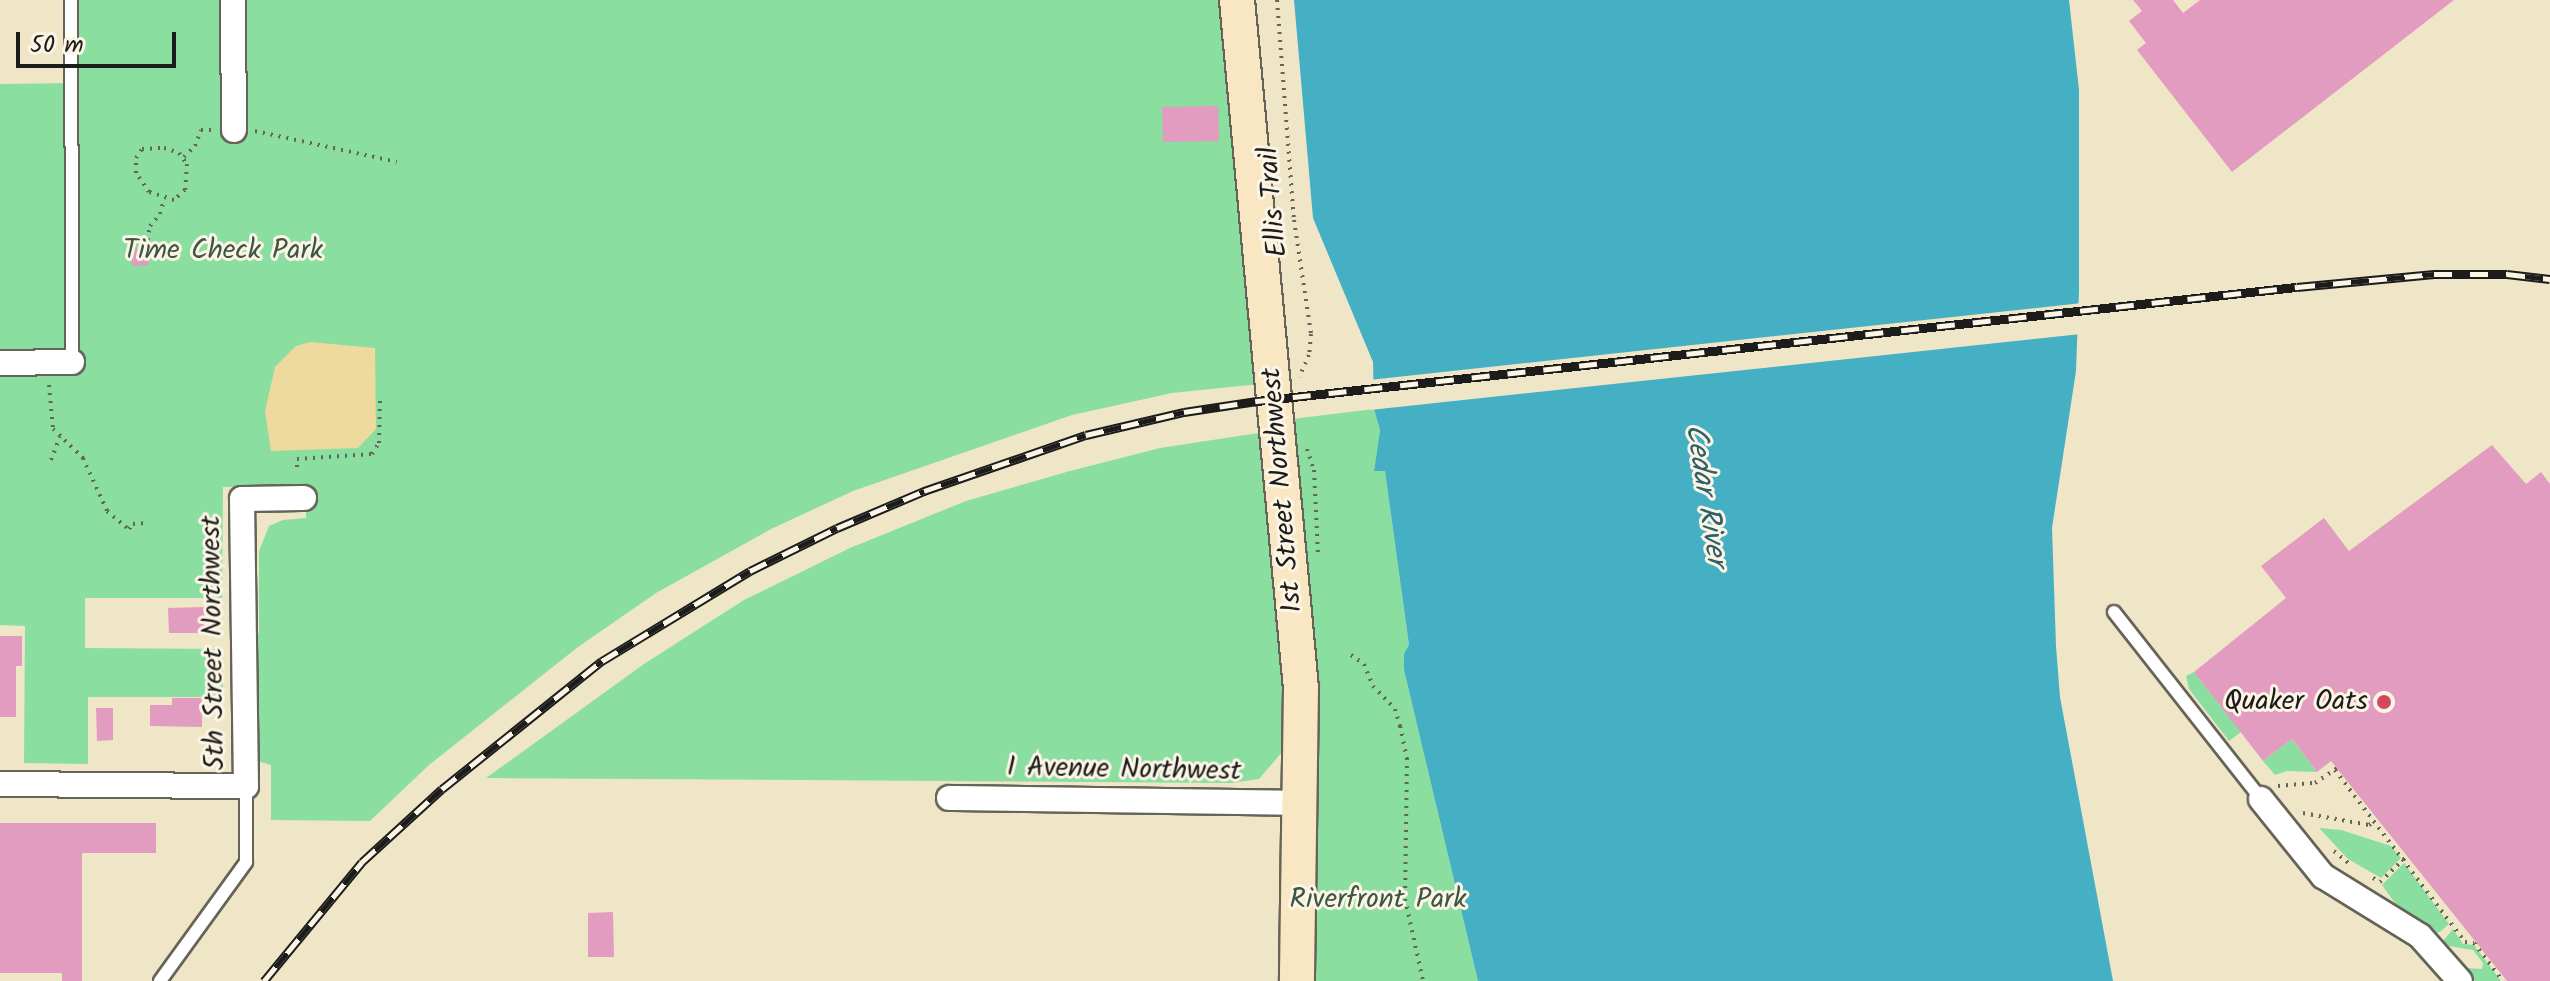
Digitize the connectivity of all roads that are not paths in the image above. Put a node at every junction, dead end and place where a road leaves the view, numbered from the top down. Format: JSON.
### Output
{"nodes":[{"id":1,"x":71,"y":0,"type":"edge"},
{"id":2,"x":233,"y":0,"type":"edge"},
{"id":3,"x":1237,"y":0,"type":"edge"},
{"id":4,"x":234,"y":130,"type":"road end"},
{"id":5,"x":0,"y":363,"type":"edge"},
{"id":6,"x":60,"y":363,"type":"joint"},
{"id":7,"x":304,"y":498,"type":"dead end"},
{"id":8,"x":2114,"y":612,"type":"dead end"},
{"id":9,"x":0,"y":784,"type":"edge"},
{"id":10,"x":246,"y":786,"type":"junction"},
{"id":11,"x":2270,"y":792,"type":"joint"},
{"id":12,"x":949,"y":798,"type":"dead end"},
{"id":13,"x":1297,"y":803,"type":"junction"},
{"id":14,"x":160,"y":981,"type":"edge"},
{"id":15,"x":1297,"y":981,"type":"edge"},
{"id":16,"x":2460,"y":981,"type":"edge"}],
"edges":[{"from":1,"to":6,"type":"lane"},
{"from":2,"to":4,"type":"street"},
{"from":3,"to":13,"type":"street","name":"1st Street Northwest"},
{"from":5,"to":6,"type":"street"},
{"from":7,"to":10,"type":"street","name":"5th Street Northwest"},
{"from":8,"to":11,"type":"lane"},
{"from":9,"to":10,"type":"street"},
{"from":10,"to":14,"type":"lane"},
{"from":11,"to":16,"type":"street"},
{"from":12,"to":13,"type":"street","name":"I Avenue Northwest"},
{"from":13,"to":15,"type":"street","name":"1st Street Northwest"}]}
